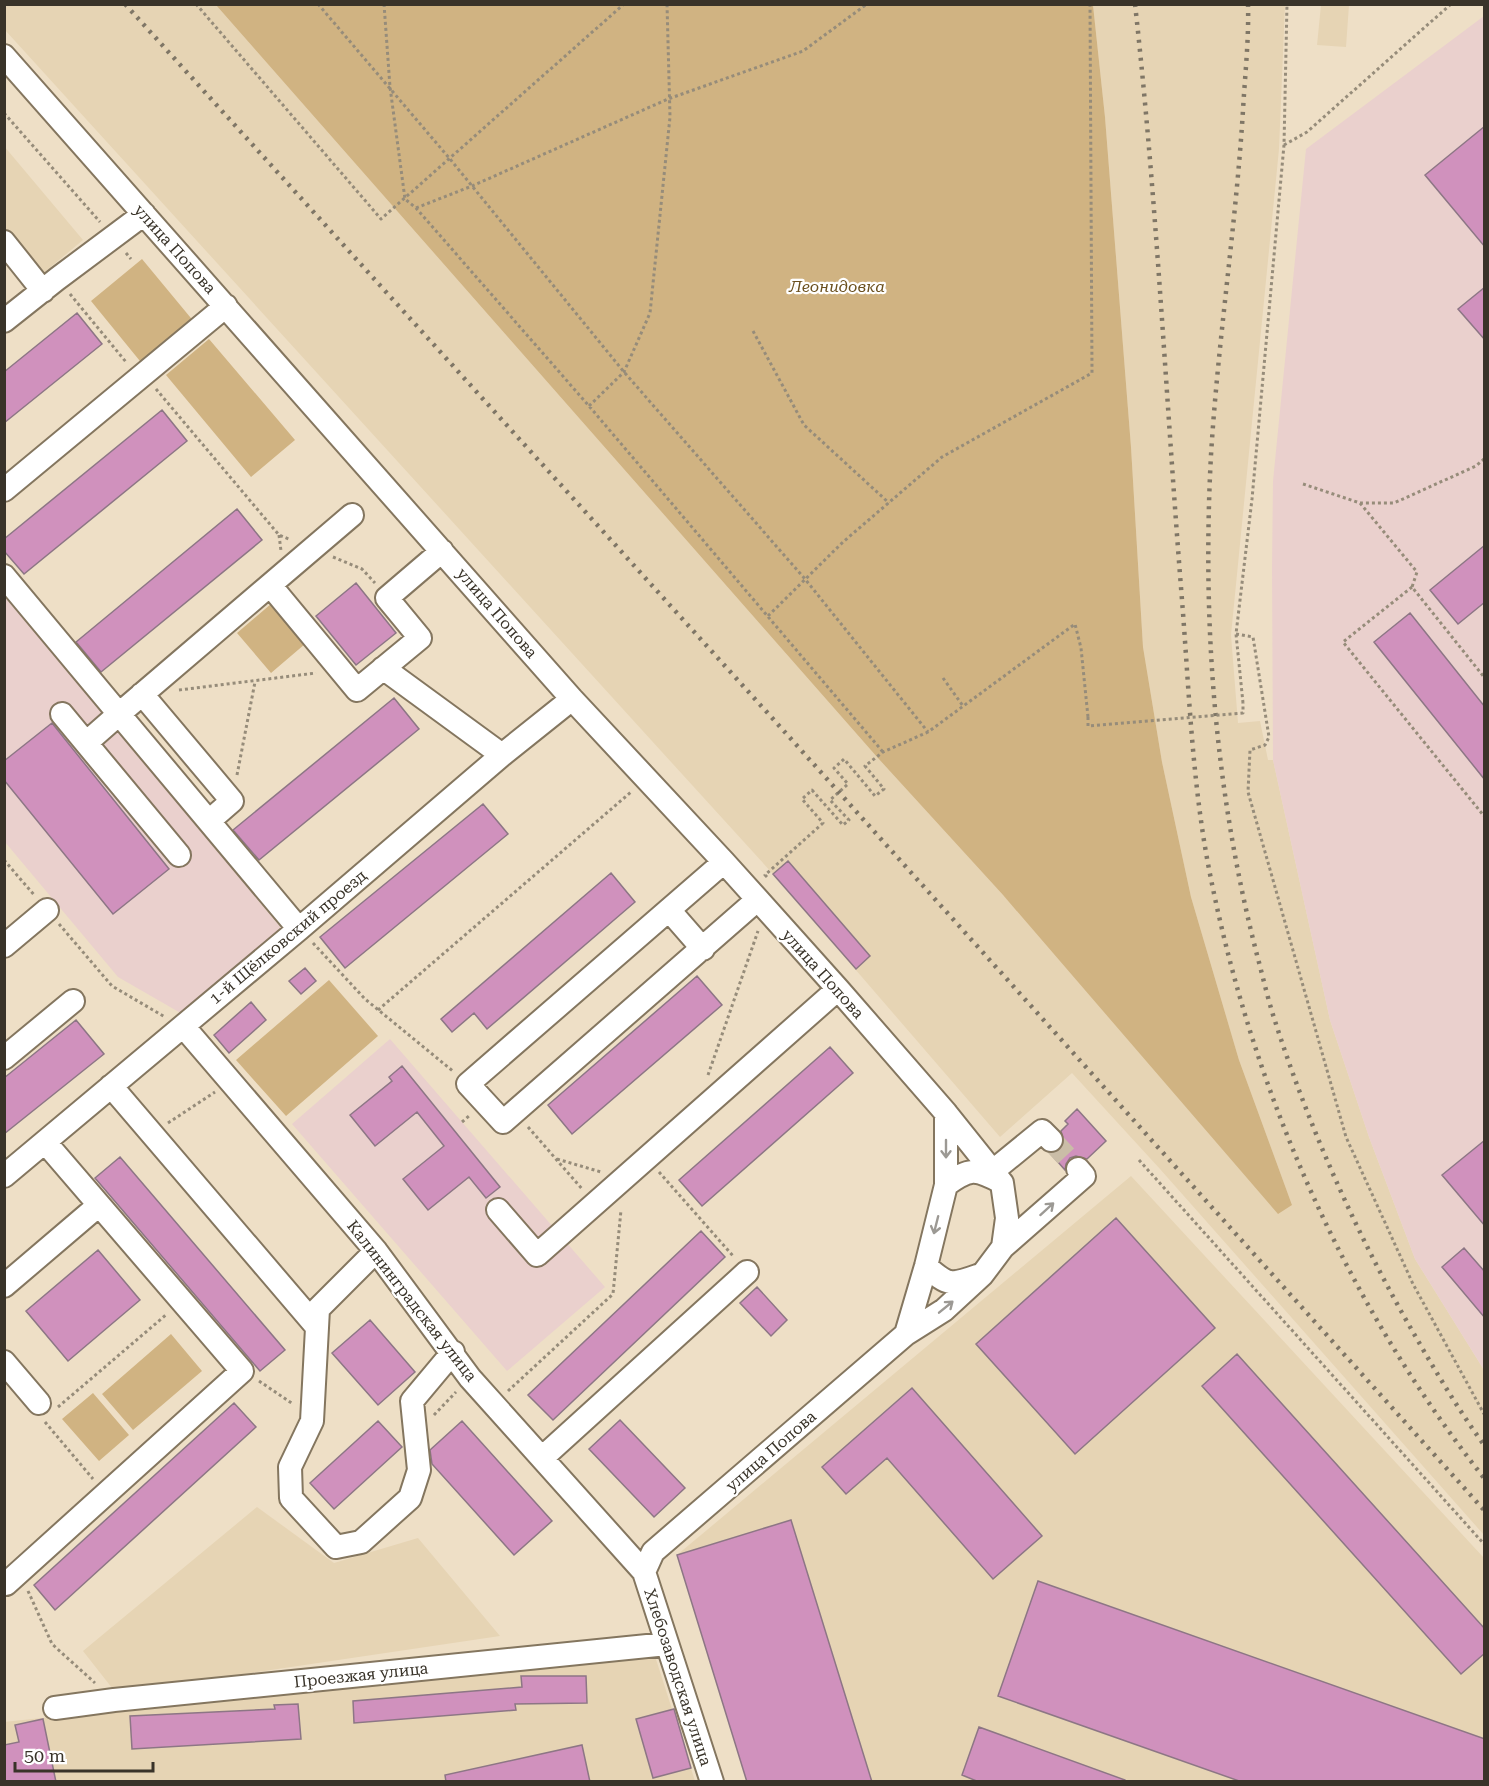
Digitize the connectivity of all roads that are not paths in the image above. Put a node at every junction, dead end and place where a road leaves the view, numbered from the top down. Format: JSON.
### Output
{"nodes":[{"id":1,"x":4,"y":56,"type":"edge"},
{"id":2,"x":144,"y":214,"type":"junction"},
{"id":3,"x":4,"y":242,"type":"edge"},
{"id":4,"x":43,"y":291,"type":"junction"},
{"id":5,"x":226,"y":306,"type":"junction"},
{"id":6,"x":4,"y":321,"type":"edge"},
{"id":7,"x":4,"y":490,"type":"edge"},
{"id":8,"x":352,"y":515,"type":"dead end"},
{"id":9,"x":442,"y":551,"type":"junction"},
{"id":10,"x":4,"y":576,"type":"edge"},
{"id":11,"x":270,"y":585,"type":"junction"},
{"id":12,"x":383,"y":669,"type":"junction"},
{"id":13,"x":142,"y":694,"type":"junction"},
{"id":14,"x":572,"y":699,"type":"junction"},
{"id":15,"x":62,"y":714,"type":"dead end"},
{"id":16,"x":119,"y":714,"type":"junction"},
{"id":17,"x":86,"y":743,"type":"junction"},
{"id":18,"x":502,"y":755,"type":"junction"},
{"id":19,"x":209,"y":821,"type":"junction"},
{"id":20,"x":179,"y":855,"type":"dead end"},
{"id":21,"x":724,"y":862,"type":"junction"},
{"id":22,"x":758,"y":900,"type":"junction"},
{"id":23,"x":47,"y":910,"type":"road end"},
{"id":24,"x":669,"y":910,"type":"junction"},
{"id":25,"x":299,"y":929,"type":"junction"},
{"id":26,"x":4,"y":946,"type":"edge"},
{"id":27,"x":703,"y":949,"type":"junction"},
{"id":28,"x":838,"y":989,"type":"junction"},
{"id":29,"x":73,"y":1000,"type":"dead end"},
{"id":30,"x":183,"y":1026,"type":"junction"},
{"id":31,"x":4,"y":1058,"type":"edge"},
{"id":32,"x":111,"y":1086,"type":"junction"},
{"id":33,"x":946,"y":1113,"type":"junction"},
{"id":34,"x":1051,"y":1140,"type":"dead end"},
{"id":35,"x":45,"y":1142,"type":"junction"},
{"id":36,"x":1078,"y":1169,"type":"dead end"},
{"id":37,"x":4,"y":1176,"type":"edge"},
{"id":38,"x":998,"y":1177,"type":"junction"},
{"id":39,"x":946,"y":1185,"type":"junction"},
{"id":40,"x":99,"y":1205,"type":"junction"},
{"id":41,"x":498,"y":1210,"type":"dead end"},
{"id":42,"x":1003,"y":1247,"type":"junction"},
{"id":43,"x":376,"y":1251,"type":"junction"},
{"id":44,"x":926,"y":1266,"type":"junction"},
{"id":45,"x":747,"y":1272,"type":"road end"},
{"id":46,"x":982,"y":1275,"type":"junction"},
{"id":47,"x":4,"y":1286,"type":"edge"},
{"id":48,"x":317,"y":1327,"type":"junction"},
{"id":49,"x":906,"y":1334,"type":"junction"},
{"id":50,"x":453,"y":1352,"type":"junction"},
{"id":51,"x":4,"y":1362,"type":"edge"},
{"id":52,"x":41,"y":1412,"type":"road end"},
{"id":53,"x":542,"y":1458,"type":"junction"},
{"id":54,"x":644,"y":1572,"type":"junction"},
{"id":55,"x":12,"y":1578,"type":"edge"},
{"id":56,"x":667,"y":1644,"type":"junction"},
{"id":57,"x":55,"y":1708,"type":"dead end"},
{"id":58,"x":712,"y":1782,"type":"edge"}],
"edges":[{"from":1,"to":2,"type":"street","name":"улица Попова"},
{"from":2,"to":4,"type":"street"},
{"from":2,"to":5,"type":"street","name":"улица Попова"},
{"from":3,"to":4,"type":"street"},
{"from":4,"to":6,"type":"street"},
{"from":5,"to":7,"type":"street"},
{"from":5,"to":9,"type":"street","name":"улица Попова"},
{"from":8,"to":11,"type":"street"},
{"from":9,"to":12,"type":"street"},
{"from":9,"to":14,"type":"street","name":"улица Попова"},
{"from":10,"to":16,"type":"street"},
{"from":11,"to":12,"type":"street"},
{"from":11,"to":13,"type":"street"},
{"from":12,"to":18,"type":"street"},
{"from":13,"to":16,"type":"street"},
{"from":13,"to":19,"type":"street"},
{"from":14,"to":18,"type":"street","name":"1-й Щёлковский проезд"},
{"from":14,"to":21,"type":"street","name":"улица Попова"},
{"from":15,"to":17,"type":"street"},
{"from":16,"to":17,"type":"street"},
{"from":16,"to":19,"type":"street"},
{"from":17,"to":20,"type":"street"},
{"from":18,"to":25,"type":"street","name":"1-й Щёлковский проезд"},
{"from":19,"to":25,"type":"street"},
{"from":21,"to":22,"type":"street","name":"улица Попова"},
{"from":21,"to":24,"type":"street"},
{"from":22,"to":27,"type":"street"},
{"from":22,"to":28,"type":"street","name":"улица Попова"},
{"from":23,"to":26,"type":"street"},
{"from":24,"to":27,"type":"street"},
{"from":24,"to":27,"type":"street"},
{"from":25,"to":30,"type":"street","name":"1-й Щёлковский проезд"},
{"from":28,"to":33,"type":"street","name":"улица Попова"},
{"from":28,"to":41,"type":"street"},
{"from":29,"to":31,"type":"street"},
{"from":30,"to":32,"type":"street","name":"1-й Щёлковский проезд"},
{"from":30,"to":43,"type":"street","name":"Калининградская улица"},
{"from":32,"to":35,"type":"street","name":"1-й Щёлковский проезд"},
{"from":32,"to":48,"type":"street"},
{"from":33,"to":38,"type":"street","name":"улица Попова"},
{"from":33,"to":39,"type":"street","one_way":true},
{"from":34,"to":38,"type":"street"},
{"from":35,"to":37,"type":"street","name":"1-й Щёлковский проезд"},
{"from":35,"to":40,"type":"street"},
{"from":42,"to":36,"type":"street","one_way":true},
{"from":38,"to":39,"type":"street"},
{"from":38,"to":42,"type":"street"},
{"from":39,"to":44,"type":"street","one_way":true},
{"from":40,"to":47,"type":"street"},
{"from":40,"to":55,"type":"street"},
{"from":42,"to":46,"type":"street"},
{"from":43,"to":48,"type":"street"},
{"from":43,"to":50,"type":"street","name":"Калининградская улица"},
{"from":44,"to":46,"type":"street"},
{"from":44,"to":49,"type":"street"},
{"from":45,"to":53,"type":"street"},
{"from":49,"to":46,"type":"street","name":"улица Попова","one_way":true},
{"from":48,"to":50,"type":"street"},
{"from":49,"to":54,"type":"street","name":"улица Попова"},
{"from":50,"to":53,"type":"street","name":"Калининградская улица"},
{"from":51,"to":52,"type":"street"},
{"from":53,"to":54,"type":"street","name":"Калининградская улица"},
{"from":54,"to":56,"type":"street","name":"Хлебозаводская улица"},
{"from":56,"to":57,"type":"street","name":"Проезжая улица"},
{"from":56,"to":58,"type":"street","name":"Хлебозаводская улица"}]}
